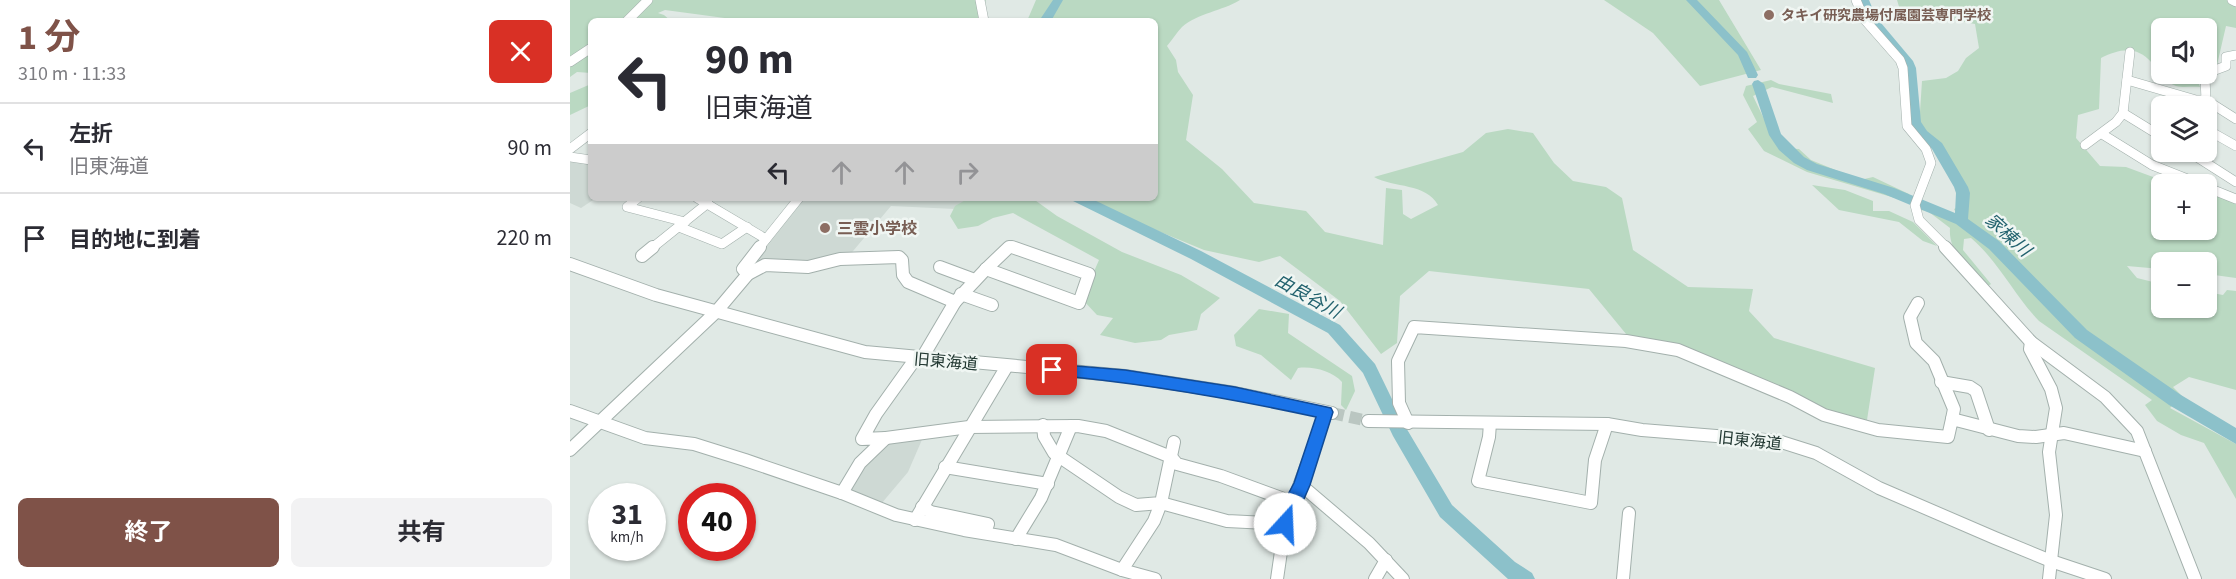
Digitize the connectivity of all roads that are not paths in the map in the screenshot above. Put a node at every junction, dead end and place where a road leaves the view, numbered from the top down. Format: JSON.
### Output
{"nodes":[{"id":1,"x":648,"y":0,"type":"edge"},
{"id":2,"x":980,"y":0,"type":"edge"},
{"id":3,"x":1856,"y":0,"type":"edge"},
{"id":4,"x":2232,"y":0,"type":"edge"},
{"id":5,"x":2236,"y":2,"type":"edge"},
{"id":6,"x":630,"y":18,"type":"edge"},
{"id":7,"x":983,"y":18,"type":"edge"},
{"id":8,"x":588,"y":50,"type":"edge"},
{"id":9,"x":2130,"y":52,"type":"dead end"},
{"id":10,"x":2236,"y":55,"type":"edge"},
{"id":11,"x":570,"y":62,"type":"edge"},
{"id":12,"x":2127,"y":80,"type":"junction"},
{"id":13,"x":2182,"y":96,"type":"edge"},
{"id":14,"x":2206,"y":96,"type":"edge"},
{"id":15,"x":2217,"y":111,"type":"edge"},
{"id":16,"x":2123,"y":113,"type":"junction"},
{"id":17,"x":2236,"y":119,"type":"edge"},
{"id":18,"x":2151,"y":130,"type":"edge"},
{"id":19,"x":2102,"y":134,"type":"junction"},
{"id":20,"x":588,"y":135,"type":"edge"},
{"id":21,"x":2217,"y":135,"type":"edge"},
{"id":22,"x":2085,"y":145,"type":"dead end"},
{"id":23,"x":2236,"y":146,"type":"edge"},
{"id":24,"x":570,"y":149,"type":"edge"},
{"id":25,"x":570,"y":157,"type":"edge"},
{"id":26,"x":588,"y":160,"type":"edge"},
{"id":27,"x":2205,"y":162,"type":"edge"},
{"id":28,"x":2175,"y":174,"type":"edge"},
{"id":29,"x":2236,"y":182,"type":"edge"},
{"id":30,"x":2217,"y":191,"type":"edge"},
{"id":31,"x":2236,"y":199,"type":"edge"},
{"id":32,"x":634,"y":201,"type":"edge"},
{"id":33,"x":704,"y":201,"type":"edge"},
{"id":34,"x":797,"y":201,"type":"edge"},
{"id":35,"x":708,"y":203,"type":"junction"},
{"id":36,"x":682,"y":224,"type":"junction"},
{"id":37,"x":747,"y":227,"type":"junction"},
{"id":38,"x":766,"y":239,"type":"junction"},
{"id":39,"x":642,"y":256,"type":"dead end"},
{"id":40,"x":570,"y":264,"type":"edge"},
{"id":41,"x":940,"y":267,"type":"dead end"},
{"id":42,"x":986,"y":269,"type":"junction"},
{"id":43,"x":748,"y":274,"type":"junction"},
{"id":44,"x":975,"y":280,"type":"junction"},
{"id":45,"x":958,"y":298,"type":"junction"},
{"id":46,"x":1918,"y":303,"type":"dead end"},
{"id":47,"x":992,"y":305,"type":"dead end"},
{"id":48,"x":716,"y":312,"type":"junction"},
{"id":49,"x":2031,"y":342,"type":"junction"},
{"id":50,"x":919,"y":358,"type":"junction"},
{"id":51,"x":1008,"y":366,"type":"junction"},
{"id":52,"x":1941,"y":382,"type":"junction"},
{"id":53,"x":570,"y":411,"type":"edge"},
{"id":54,"x":1952,"y":419,"type":"junction"},
{"id":55,"x":1368,"y":421,"type":"tunnel mouth"},
{"id":56,"x":600,"y":422,"type":"junction"},
{"id":57,"x":1406,"y":423,"type":"junction"},
{"id":58,"x":1490,"y":423,"type":"junction"},
{"id":59,"x":1607,"y":424,"type":"junction"},
{"id":60,"x":1043,"y":425,"type":"junction"},
{"id":61,"x":1071,"y":426,"type":"junction"},
{"id":62,"x":969,"y":427,"type":"junction"},
{"id":63,"x":1989,"y":430,"type":"junction"},
{"id":64,"x":2052,"y":434,"type":"junction"},
{"id":65,"x":886,"y":438,"type":"junction"},
{"id":66,"x":1174,"y":442,"type":"dead end"},
{"id":67,"x":570,"y":450,"type":"edge"},
{"id":68,"x":2145,"y":451,"type":"junction"},
{"id":69,"x":1171,"y":457,"type":"junction"},
{"id":70,"x":1058,"y":458,"type":"junction"},
{"id":71,"x":945,"y":467,"type":"junction"},
{"id":72,"x":1048,"y":484,"type":"junction"},
{"id":73,"x":1301,"y":485,"type":"junction"},
{"id":74,"x":842,"y":493,"type":"junction"},
{"id":75,"x":1292,"y":502,"type":"junction"},
{"id":76,"x":1161,"y":503,"type":"junction"},
{"id":77,"x":922,"y":507,"type":"junction"},
{"id":78,"x":1629,"y":513,"type":"dead end"},
{"id":79,"x":915,"y":520,"type":"junction"},
{"id":80,"x":1285,"y":524,"type":"junction"},
{"id":81,"x":985,"y":533,"type":"junction"},
{"id":82,"x":1016,"y":538,"type":"junction"},
{"id":83,"x":1386,"y":560,"type":"junction"},
{"id":84,"x":2051,"y":561,"type":"junction"},
{"id":85,"x":1122,"y":570,"type":"junction"},
{"id":86,"x":1155,"y":579,"type":"edge"},
{"id":87,"x":1277,"y":579,"type":"edge"},
{"id":88,"x":1375,"y":579,"type":"edge"},
{"id":89,"x":1403,"y":579,"type":"edge"},
{"id":90,"x":1623,"y":579,"type":"edge"},
{"id":91,"x":2049,"y":579,"type":"edge"},
{"id":92,"x":2105,"y":579,"type":"edge"},
{"id":93,"x":2195,"y":579,"type":"edge"}],
"edges":[{"from":1,"to":6,"type":"street"},
{"from":2,"to":7,"type":"street"},
{"from":3,"to":49,"type":"street"},
{"from":4,"to":5,"type":"street"},
{"from":8,"to":11,"type":"street"},
{"from":9,"to":12,"type":"street"},
{"from":10,"to":14,"type":"street"},
{"from":12,"to":13,"type":"street"},
{"from":12,"to":16,"type":"street"},
{"from":15,"to":17,"type":"street"},
{"from":16,"to":18,"type":"street"},
{"from":16,"to":19,"type":"street"},
{"from":19,"to":22,"type":"street"},
{"from":19,"to":28,"type":"street"},
{"from":20,"to":24,"type":"street"},
{"from":21,"to":23,"type":"street"},
{"from":25,"to":26,"type":"street"},
{"from":27,"to":29,"type":"street"},
{"from":30,"to":31,"type":"street"},
{"from":32,"to":36,"type":"street"},
{"from":33,"to":35,"type":"street"},
{"from":34,"to":38,"type":"street"},
{"from":35,"to":36,"type":"street"},
{"from":35,"to":37,"type":"street"},
{"from":36,"to":37,"type":"street"},
{"from":36,"to":39,"type":"street"},
{"from":37,"to":38,"type":"street"},
{"from":38,"to":43,"type":"street"},
{"from":40,"to":48,"type":"street","name":"旧東海道"},
{"from":41,"to":44,"type":"street"},
{"from":42,"to":42,"type":"street"},
{"from":42,"to":44,"type":"street"},
{"from":43,"to":45,"type":"street"},
{"from":43,"to":48,"type":"street"},
{"from":44,"to":45,"type":"street"},
{"from":45,"to":47,"type":"street"},
{"from":45,"to":50,"type":"street"},
{"from":46,"to":52,"type":"street"},
{"from":48,"to":50,"type":"street","name":"旧東海道"},
{"from":48,"to":56,"type":"street"},
{"from":49,"to":64,"type":"street"},
{"from":49,"to":68,"type":"street"},
{"from":50,"to":51,"type":"street","name":"旧東海道"},
{"from":50,"to":65,"type":"street"},
{"from":51,"to":62,"type":"street"},
{"from":51,"to":73,"type":"street","name":"旧東海道"},
{"from":52,"to":54,"type":"street"},
{"from":52,"to":63,"type":"street"},
{"from":53,"to":56,"type":"street"},
{"from":54,"to":57,"type":"street"},
{"from":54,"to":63,"type":"street"},
{"from":55,"to":57,"type":"street","name":"旧東海道"},
{"from":56,"to":67,"type":"street"},
{"from":56,"to":74,"type":"street"},
{"from":57,"to":58,"type":"street","name":"旧東海道"},
{"from":58,"to":59,"type":"street","name":"旧東海道"},
{"from":58,"to":59,"type":"street"},
{"from":59,"to":84,"type":"street","name":"旧東海道"},
{"from":60,"to":61,"type":"street"},
{"from":60,"to":62,"type":"street"},
{"from":60,"to":70,"type":"street"},
{"from":61,"to":69,"type":"street"},
{"from":61,"to":70,"type":"street"},
{"from":62,"to":65,"type":"street"},
{"from":62,"to":71,"type":"street"},
{"from":63,"to":64,"type":"street"},
{"from":64,"to":68,"type":"street"},
{"from":64,"to":84,"type":"street"},
{"from":65,"to":74,"type":"street"},
{"from":66,"to":69,"type":"street"},
{"from":68,"to":93,"type":"street"},
{"from":69,"to":75,"type":"street"},
{"from":69,"to":76,"type":"street"},
{"from":70,"to":72,"type":"street"},
{"from":70,"to":76,"type":"street"},
{"from":71,"to":72,"type":"street"},
{"from":71,"to":77,"type":"street"},
{"from":72,"to":82,"type":"street"},
{"from":73,"to":75,"type":"street"},
{"from":73,"to":83,"type":"street"},
{"from":74,"to":79,"type":"street"},
{"from":75,"to":80,"type":"street"},
{"from":76,"to":80,"type":"street"},
{"from":76,"to":85,"type":"street"},
{"from":77,"to":79,"type":"street"},
{"from":77,"to":81,"type":"street"},
{"from":78,"to":90,"type":"street"},
{"from":79,"to":81,"type":"street"},
{"from":80,"to":87,"type":"street"},
{"from":81,"to":82,"type":"street"},
{"from":82,"to":85,"type":"street"},
{"from":83,"to":88,"type":"street"},
{"from":83,"to":89,"type":"street"},
{"from":84,"to":91,"type":"street"},
{"from":84,"to":92,"type":"street","name":"旧東海道"},
{"from":85,"to":86,"type":"street"}]}
